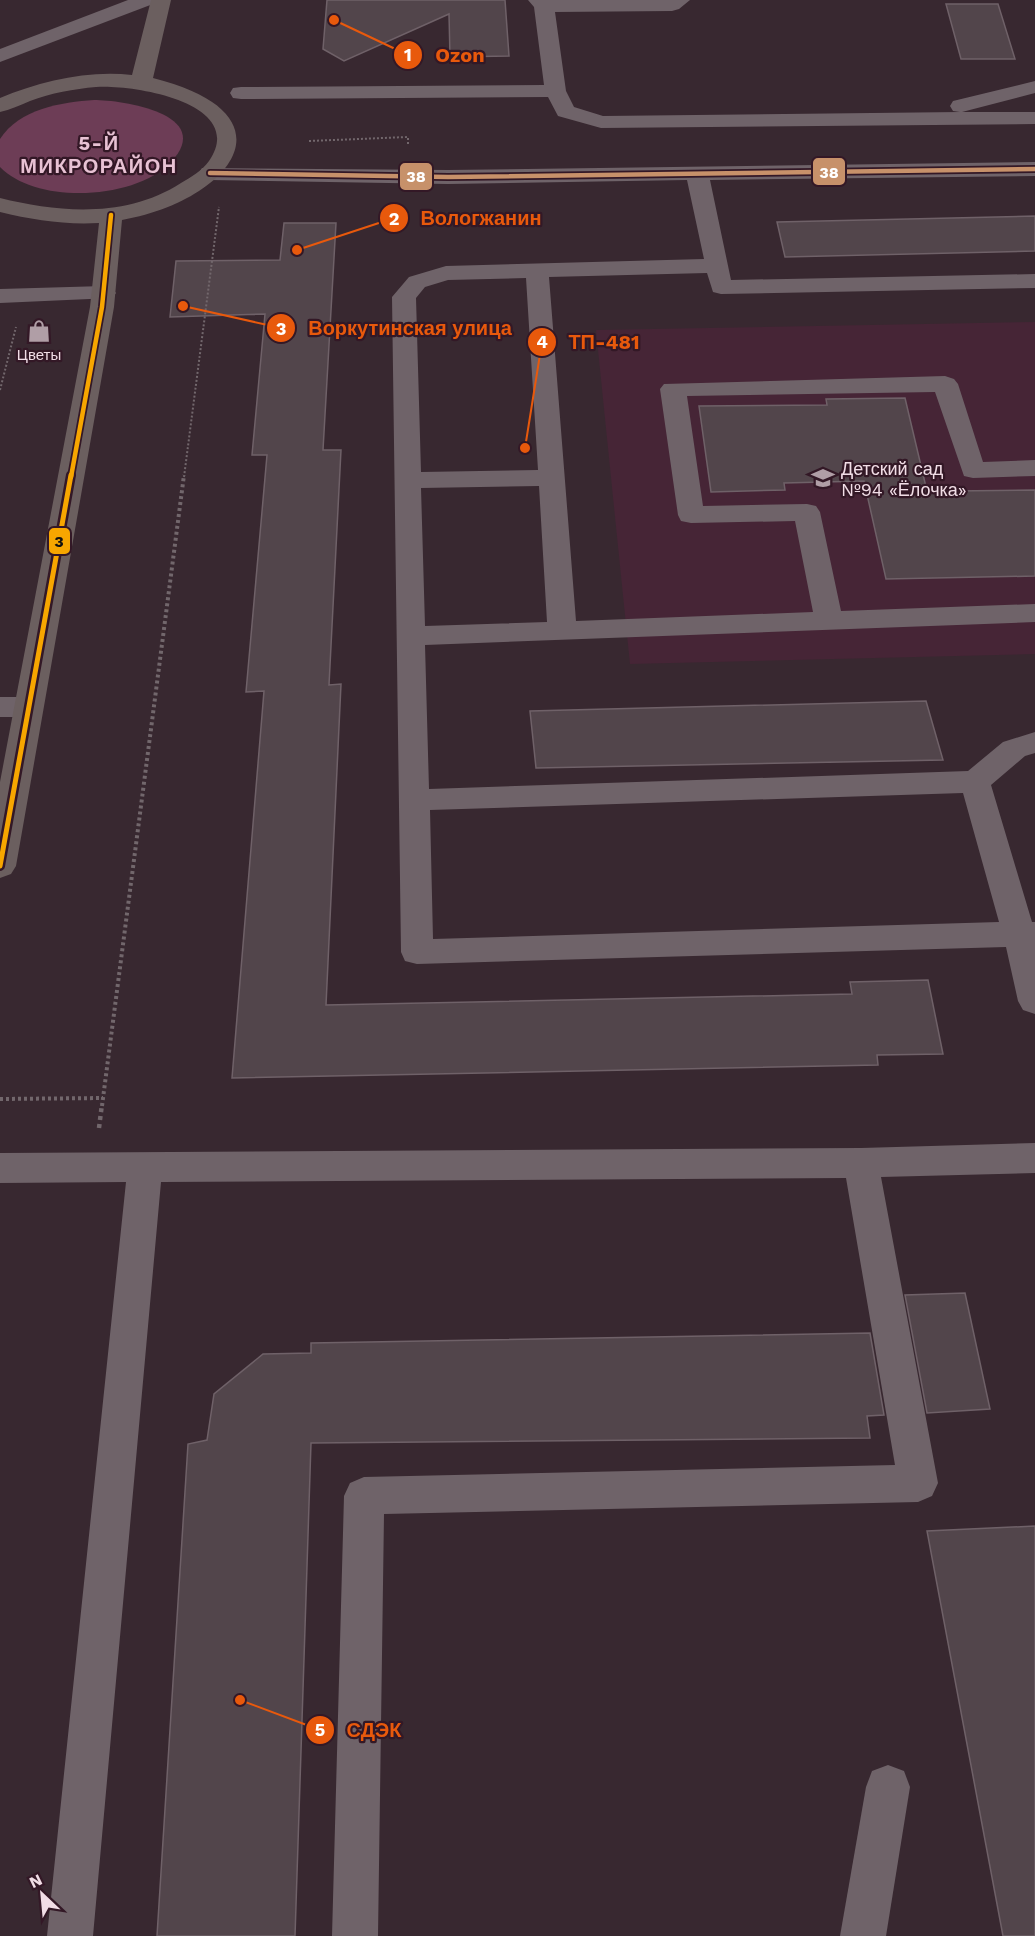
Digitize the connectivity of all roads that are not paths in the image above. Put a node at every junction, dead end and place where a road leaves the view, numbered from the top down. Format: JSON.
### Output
{"nodes":[{"id":1,"x":146,"y":0,"type":"edge"},
{"id":2,"x":161,"y":0,"type":"edge"},
{"id":3,"x":680,"y":0,"type":"edge"},
{"id":4,"x":541,"y":3,"type":"edge"},
{"id":5,"x":0,"y":56,"type":"edge"},
{"id":6,"x":141,"y":83,"type":"junction"},
{"id":7,"x":1035,"y":87,"type":"edge"},
{"id":8,"x":555,"y":91,"type":"junction"},
{"id":9,"x":241,"y":93,"type":"dead end"},
{"id":10,"x":0,"y":106,"type":"edge"},
{"id":11,"x":1035,"y":118,"type":"edge"},
{"id":12,"x":907,"y":119,"type":"junction"},
{"id":13,"x":1035,"y":169,"type":"edge"},
{"id":14,"x":210,"y":173,"type":"junction"},
{"id":15,"x":697,"y":174,"type":"junction"},
{"id":16,"x":0,"y":205,"type":"edge"},
{"id":17,"x":111,"y":215,"type":"junction"},
{"id":18,"x":717,"y":266,"type":"junction"},
{"id":19,"x":537,"y":271,"type":"junction"},
{"id":20,"x":1035,"y":281,"type":"edge"},
{"id":21,"x":104,"y":293,"type":"junction"},
{"id":22,"x":0,"y":296,"type":"edge"},
{"id":23,"x":1035,"y":468,"type":"edge"},
{"id":24,"x":553,"y":478,"type":"junction"},
{"id":25,"x":408,"y":480,"type":"junction"},
{"id":26,"x":1035,"y":613,"type":"edge"},
{"id":27,"x":829,"y":620,"type":"junction"},
{"id":28,"x":562,"y":629,"type":"junction"},
{"id":29,"x":411,"y":636,"type":"junction"},
{"id":30,"x":14,"y":707,"type":"edge"},
{"id":31,"x":1035,"y":742,"type":"edge"},
{"id":32,"x":975,"y":782,"type":"junction"},
{"id":33,"x":414,"y":800,"type":"junction"},
{"id":34,"x":0,"y":866,"type":"edge"},
{"id":35,"x":1027,"y":934,"type":"edge"},
{"id":36,"x":1035,"y":1001,"type":"edge"},
{"id":37,"x":1035,"y":1158,"type":"edge"},
{"id":38,"x":861,"y":1163,"type":"junction"},
{"id":39,"x":145,"y":1167,"type":"junction"},
{"id":40,"x":0,"y":1168,"type":"edge"},
{"id":41,"x":888,"y":1787,"type":"dead end"},
{"id":42,"x":70,"y":1936,"type":"edge"},
{"id":43,"x":355,"y":1936,"type":"edge"},
{"id":44,"x":863,"y":1936,"type":"edge"}],
"edges":[{"from":1,"to":5,"type":"street"},
{"from":2,"to":6,"type":"main road"},
{"from":3,"to":4,"type":"street"},
{"from":4,"to":8,"type":"street"},
{"from":6,"to":10,"type":"main road"},
{"from":6,"to":14,"type":"main road"},
{"from":7,"to":12,"type":"street"},
{"from":8,"to":9,"type":"street"},
{"from":8,"to":12,"type":"street"},
{"from":11,"to":12,"type":"street"},
{"from":13,"to":15,"type":"street"},
{"from":14,"to":15,"type":"street"},
{"from":14,"to":17,"type":"main road"},
{"from":15,"to":18,"type":"street"},
{"from":16,"to":17,"type":"main road"},
{"from":17,"to":21,"type":"main road"},
{"from":18,"to":19,"type":"street"},
{"from":18,"to":20,"type":"street"},
{"from":19,"to":24,"type":"street"},
{"from":19,"to":25,"type":"street"},
{"from":21,"to":22,"type":"street"},
{"from":21,"to":30,"type":"main road"},
{"from":23,"to":27,"type":"street"},
{"from":24,"to":25,"type":"street"},
{"from":24,"to":28,"type":"street"},
{"from":25,"to":29,"type":"street"},
{"from":26,"to":27,"type":"street"},
{"from":27,"to":28,"type":"street"},
{"from":28,"to":29,"type":"street"},
{"from":29,"to":33,"type":"street"},
{"from":30,"to":34,"type":"main road"},
{"from":31,"to":32,"type":"street"},
{"from":32,"to":33,"type":"street"},
{"from":32,"to":35,"type":"street"},
{"from":33,"to":35,"type":"street"},
{"from":35,"to":36,"type":"street"},
{"from":37,"to":38,"type":"street"},
{"from":38,"to":39,"type":"street"},
{"from":38,"to":43,"type":"street"},
{"from":39,"to":40,"type":"street"},
{"from":39,"to":42,"type":"street"},
{"from":41,"to":44,"type":"street"}]}
